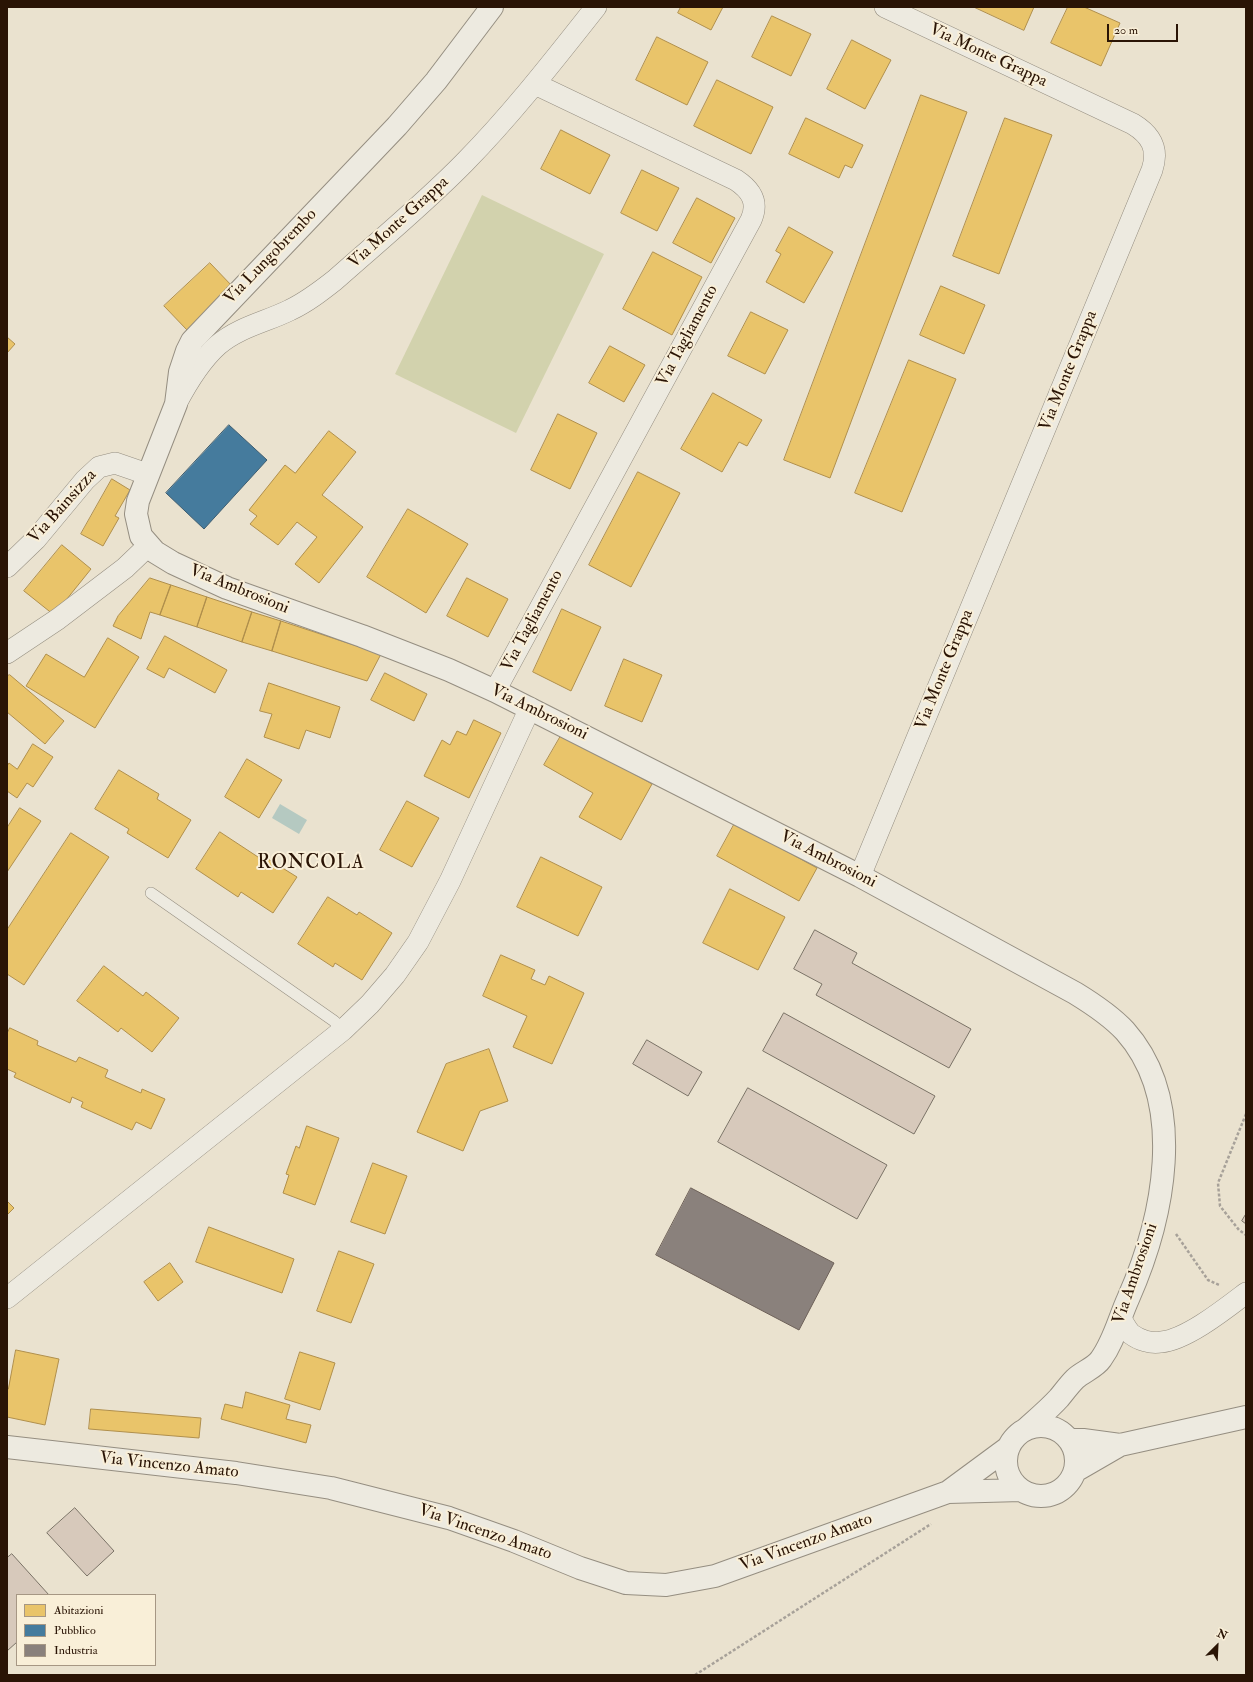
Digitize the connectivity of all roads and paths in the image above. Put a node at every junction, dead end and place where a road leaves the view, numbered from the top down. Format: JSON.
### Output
{"nodes":[{"id":1,"x":492,"y":7,"type":"edge"},
{"id":2,"x":596,"y":7,"type":"edge"},
{"id":3,"x":885,"y":7,"type":"edge"},
{"id":4,"x":535,"y":84,"type":"junction"},
{"id":5,"x":176,"y":404,"type":"junction"},
{"id":6,"x":147,"y":474,"type":"junction"},
{"id":7,"x":148,"y":546,"type":"junction"},
{"id":8,"x":7,"y":567,"type":"edge"},
{"id":9,"x":7,"y":653,"type":"edge"},
{"id":10,"x":496,"y":691,"type":"junction"},
{"id":11,"x":530,"y":708,"type":"junction"},
{"id":12,"x":860,"y":876,"type":"junction"},
{"id":13,"x":151,"y":893,"type":"dead end"},
{"id":14,"x":344,"y":1030,"type":"junction"},
{"id":15,"x":1246,"y":1114,"type":"edge"},
{"id":16,"x":1176,"y":1229,"type":"dead end"},
{"id":17,"x":1246,"y":1235,"type":"edge"},
{"id":18,"x":1222,"y":1285,"type":"dead end"},
{"id":19,"x":1246,"y":1293,"type":"edge"},
{"id":20,"x":7,"y":1298,"type":"edge"},
{"id":21,"x":1121,"y":1319,"type":"junction"},
{"id":22,"x":1059,"y":1397,"type":"junction"},
{"id":23,"x":1246,"y":1417,"type":"edge"},
{"id":24,"x":1026,"y":1429,"type":"junction"},
{"id":25,"x":1065,"y":1436,"type":"junction"},
{"id":26,"x":1120,"y":1445,"type":"junction"},
{"id":27,"x":1009,"y":1446,"type":"junction"},
{"id":28,"x":7,"y":1447,"type":"edge"},
{"id":29,"x":1075,"y":1471,"type":"junction"},
{"id":30,"x":1021,"y":1490,"type":"junction"},
{"id":31,"x":948,"y":1492,"type":"junction"},
{"id":32,"x":936,"y":1521,"type":"dead end"},
{"id":33,"x":695,"y":1675,"type":"edge"}],
"edges":[{"from":1,"to":5,"type":"street","name":"Via Lungobrembo"},
{"from":2,"to":4,"type":"street","name":"Via Monte Grappa"},
{"from":3,"to":12,"type":"street","name":"Via Monte Grappa"},
{"from":4,"to":5,"type":"street","name":"Via Monte Grappa"},
{"from":4,"to":10,"type":"street","name":"Via Tagliamento"},
{"from":5,"to":6,"type":"street","name":"Via Lungobrembo"},
{"from":6,"to":7,"type":"street","name":"Via Lungobrembo"},
{"from":6,"to":8,"type":"street","name":"Via Bainsizza"},
{"from":7,"to":9,"type":"street"},
{"from":7,"to":10,"type":"street","name":"Via Ambrosioni"},
{"from":10,"to":11,"type":"street","name":"Via Ambrosioni"},
{"from":11,"to":12,"type":"street","name":"Via Ambrosioni"},
{"from":11,"to":14,"type":"street"},
{"from":12,"to":21,"type":"street","name":"Via Ambrosioni"},
{"from":13,"to":14,"type":"lane"},
{"from":14,"to":20,"type":"street"},
{"from":15,"to":17,"type":"path"},
{"from":16,"to":18,"type":"path"},
{"from":19,"to":21,"type":"street"},
{"from":21,"to":22,"type":"street","name":"Via Ambrosioni"},
{"from":22,"to":24,"type":"street","name":"Via Ambrosioni"},
{"from":22,"to":25,"type":"street"},
{"from":23,"to":26,"type":"street"},
{"from":24,"to":25,"type":"street"},
{"from":24,"to":27,"type":"street"},
{"from":25,"to":26,"type":"street"},
{"from":25,"to":29,"type":"street"},
{"from":26,"to":29,"type":"street"},
{"from":27,"to":30,"type":"street"},
{"from":27,"to":31,"type":"street","name":"Via Vincenzo Amato"},
{"from":28,"to":31,"type":"street","name":"Via Vincenzo Amato"},
{"from":29,"to":30,"type":"street"},
{"from":30,"to":31,"type":"street","name":"Via Vincenzo Amato"},
{"from":32,"to":33,"type":"path"}]}
